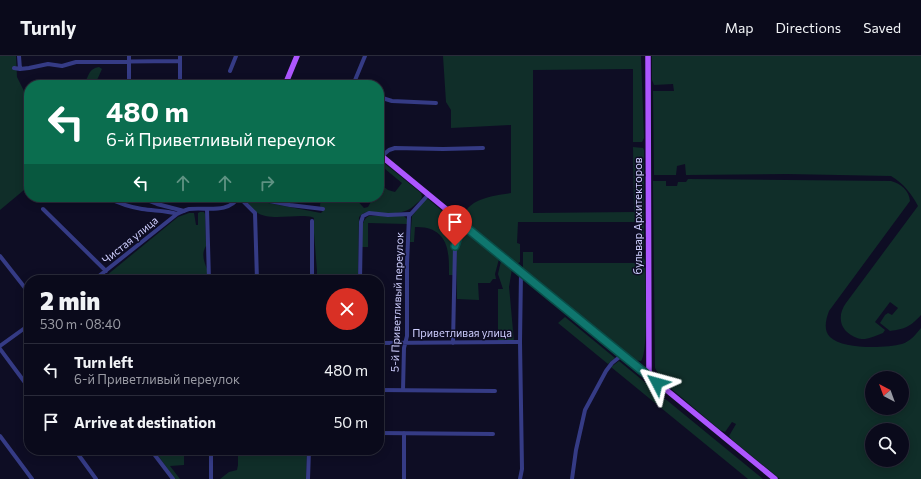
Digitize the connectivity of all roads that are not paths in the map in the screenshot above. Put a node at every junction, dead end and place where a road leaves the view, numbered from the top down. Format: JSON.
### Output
{"nodes":[{"id":1,"x":19,"y":56,"type":"edge"},
{"id":2,"x":76,"y":56,"type":"edge"},
{"id":3,"x":129,"y":56,"type":"edge"},
{"id":4,"x":180,"y":56,"type":"edge"},
{"id":5,"x":236,"y":56,"type":"edge"},
{"id":6,"x":297,"y":56,"type":"edge"},
{"id":7,"x":365,"y":56,"type":"edge"},
{"id":8,"x":648,"y":56,"type":"edge"},
{"id":9,"x":180,"y":61,"type":"junction"},
{"id":10,"x":76,"y":62,"type":"junction"},
{"id":11,"x":129,"y":62,"type":"junction"},
{"id":12,"x":14,"y":68,"type":"dead end"},
{"id":13,"x":20,"y":69,"type":"junction"},
{"id":14,"x":230,"y":71,"type":"dead end"},
{"id":15,"x":129,"y":80,"type":"edge"},
{"id":16,"x":180,"y":80,"type":"edge"},
{"id":17,"x":287,"y":80,"type":"edge"},
{"id":18,"x":355,"y":80,"type":"edge"},
{"id":19,"x":384,"y":99,"type":"edge"},
{"id":20,"x":436,"y":103,"type":"dead end"},
{"id":21,"x":483,"y":148,"type":"dead end"},
{"id":22,"x":384,"y":153,"type":"edge"},
{"id":23,"x":384,"y":158,"type":"edge"},
{"id":24,"x":428,"y":195,"type":"junction"},
{"id":25,"x":117,"y":202,"type":"edge"},
{"id":26,"x":152,"y":202,"type":"edge"},
{"id":27,"x":235,"y":202,"type":"edge"},
{"id":28,"x":244,"y":202,"type":"edge"},
{"id":29,"x":275,"y":202,"type":"edge"},
{"id":30,"x":44,"y":209,"type":"dead end"},
{"id":31,"x":207,"y":209,"type":"junction"},
{"id":32,"x":324,"y":209,"type":"dead end"},
{"id":33,"x":184,"y":211,"type":"junction"},
{"id":34,"x":177,"y":214,"type":"junction"},
{"id":35,"x":410,"y":214,"type":"junction"},
{"id":36,"x":312,"y":221,"type":"dead end"},
{"id":37,"x":462,"y":224,"type":"junction"},
{"id":38,"x":0,"y":256,"type":"edge"},
{"id":39,"x":106,"y":271,"type":"junction"},
{"id":40,"x":521,"y":272,"type":"junction"},
{"id":41,"x":101,"y":275,"type":"edge"},
{"id":42,"x":209,"y":275,"type":"edge"},
{"id":43,"x":257,"y":275,"type":"edge"},
{"id":44,"x":312,"y":275,"type":"edge"},
{"id":45,"x":360,"y":275,"type":"edge"},
{"id":46,"x":24,"y":287,"type":"edge"},
{"id":47,"x":24,"y":329,"type":"edge"},
{"id":48,"x":405,"y":342,"type":"junction"},
{"id":49,"x":520,"y":342,"type":"junction"},
{"id":50,"x":384,"y":343,"type":"edge"},
{"id":51,"x":453,"y":343,"type":"junction"},
{"id":52,"x":0,"y":346,"type":"edge"},
{"id":53,"x":0,"y":349,"type":"edge"},
{"id":54,"x":622,"y":355,"type":"junction"},
{"id":55,"x":649,"y":376,"type":"junction"},
{"id":56,"x":24,"y":381,"type":"edge"},
{"id":57,"x":384,"y":390,"type":"edge"},
{"id":58,"x":403,"y":390,"type":"junction"},
{"id":59,"x":495,"y":391,"type":"dead end"},
{"id":60,"x":384,"y":433,"type":"edge"},
{"id":61,"x":404,"y":433,"type":"junction"},
{"id":62,"x":493,"y":434,"type":"dead end"},
{"id":63,"x":0,"y":436,"type":"edge"},
{"id":64,"x":78,"y":455,"type":"edge"},
{"id":65,"x":155,"y":455,"type":"edge"},
{"id":66,"x":211,"y":455,"type":"edge"},
{"id":67,"x":309,"y":455,"type":"edge"},
{"id":68,"x":32,"y":479,"type":"edge"},
{"id":69,"x":96,"y":479,"type":"edge"},
{"id":70,"x":173,"y":479,"type":"edge"},
{"id":71,"x":211,"y":479,"type":"edge"},
{"id":72,"x":308,"y":479,"type":"edge"},
{"id":73,"x":404,"y":479,"type":"edge"},
{"id":74,"x":520,"y":479,"type":"edge"},
{"id":75,"x":572,"y":479,"type":"edge"},
{"id":76,"x":775,"y":479,"type":"edge"}],
"edges":[{"from":1,"to":13,"type":"street"},
{"from":2,"to":10,"type":"street"},
{"from":3,"to":11,"type":"street"},
{"from":4,"to":9,"type":"street"},
{"from":5,"to":14,"type":"street"},
{"from":6,"to":17,"type":"main road"},
{"from":7,"to":18,"type":"street"},
{"from":8,"to":55,"type":"main road","name":"бульвар Архитекторов"},
{"from":9,"to":11,"type":"street"},
{"from":9,"to":16,"type":"street"},
{"from":10,"to":11,"type":"street"},
{"from":10,"to":13,"type":"street"},
{"from":11,"to":15,"type":"street"},
{"from":12,"to":13,"type":"street"},
{"from":19,"to":20,"type":"street"},
{"from":21,"to":22,"type":"street"},
{"from":23,"to":24,"type":"main road"},
{"from":24,"to":35,"type":"street"},
{"from":24,"to":37,"type":"main road"},
{"from":25,"to":34,"type":"street"},
{"from":26,"to":33,"type":"street"},
{"from":27,"to":31,"type":"street"},
{"from":28,"to":43,"type":"street"},
{"from":29,"to":32,"type":"street"},
{"from":30,"to":39,"type":"street"},
{"from":31,"to":33,"type":"street"},
{"from":31,"to":42,"type":"street"},
{"from":33,"to":34,"type":"street","name":"Чистая улица"},
{"from":34,"to":39,"type":"street","name":"Чистая улица"},
{"from":35,"to":45,"type":"street"},
{"from":35,"to":48,"type":"street","name":"5-й Приветливый переулок"},
{"from":36,"to":44,"type":"street"},
{"from":37,"to":40,"type":"main road"},
{"from":37,"to":51,"type":"street"},
{"from":38,"to":46,"type":"street"},
{"from":39,"to":41,"type":"street","name":"Чистая улица"},
{"from":40,"to":49,"type":"street"},
{"from":40,"to":54,"type":"main road"},
{"from":47,"to":52,"type":"street"},
{"from":48,"to":50,"type":"street","name":"Приветливая улица"},
{"from":48,"to":51,"type":"street","name":"Приветливая улица"},
{"from":48,"to":58,"type":"street","name":"5-й Приветливый переулок"},
{"from":49,"to":51,"type":"street","name":"Приветливая улица"},
{"from":49,"to":74,"type":"street"},
{"from":53,"to":56,"type":"street"},
{"from":54,"to":55,"type":"main road"},
{"from":54,"to":75,"type":"street"},
{"from":55,"to":76,"type":"main road"},
{"from":57,"to":58,"type":"street"},
{"from":58,"to":59,"type":"street"},
{"from":60,"to":61,"type":"street"},
{"from":61,"to":62,"type":"street"},
{"from":61,"to":73,"type":"street"},
{"from":63,"to":68,"type":"street"},
{"from":64,"to":69,"type":"street"},
{"from":65,"to":70,"type":"street"},
{"from":66,"to":71,"type":"street"},
{"from":67,"to":72,"type":"street"}]}
